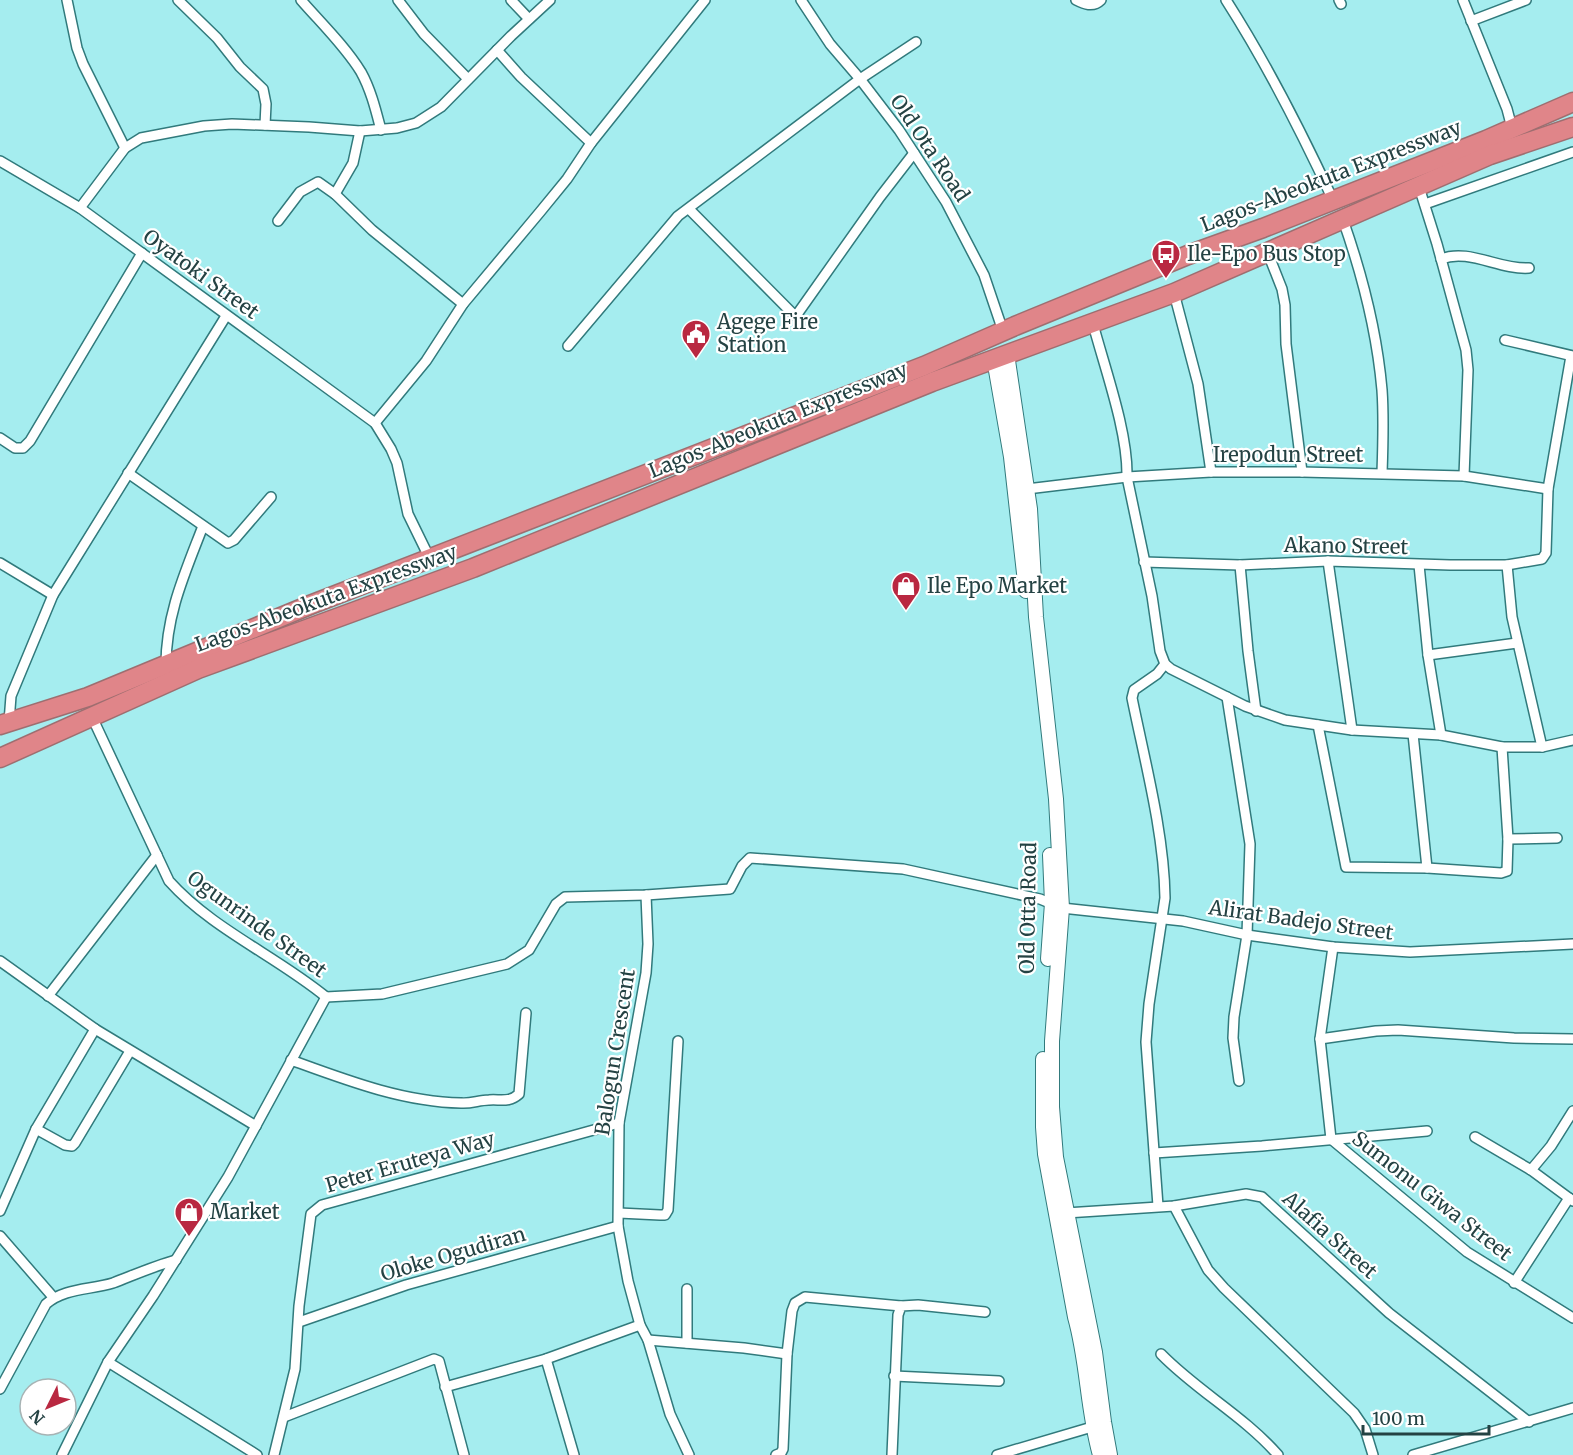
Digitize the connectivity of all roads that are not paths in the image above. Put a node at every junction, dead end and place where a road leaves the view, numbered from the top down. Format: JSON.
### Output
{"nodes":[{"id":1,"x":67,"y":0,"type":"edge"},
{"id":2,"x":301,"y":0,"type":"edge"},
{"id":3,"x":398,"y":0,"type":"edge"},
{"id":4,"x":511,"y":0,"type":"edge"},
{"id":5,"x":550,"y":0,"type":"edge"},
{"id":6,"x":705,"y":0,"type":"edge"},
{"id":7,"x":801,"y":0,"type":"edge"},
{"id":8,"x":1076,"y":0,"type":"edge"},
{"id":9,"x":1101,"y":0,"type":"edge"},
{"id":10,"x":1226,"y":0,"type":"edge"},
{"id":11,"x":1463,"y":0,"type":"edge"},
{"id":12,"x":1526,"y":0,"type":"edge"},
{"id":13,"x":180,"y":2,"type":"edge"},
{"id":14,"x":529,"y":19,"type":"junction"},
{"id":15,"x":1472,"y":21,"type":"junction"},
{"id":16,"x":916,"y":42,"type":"dead end"},
{"id":17,"x":497,"y":50,"type":"junction"},
{"id":18,"x":468,"y":79,"type":"junction"},
{"id":19,"x":860,"y":79,"type":"junction"},
{"id":20,"x":1573,"y":102,"type":"edge"},
{"id":21,"x":265,"y":125,"type":"junction"},
{"id":22,"x":1573,"y":127,"type":"edge"},
{"id":23,"x":1512,"y":128,"type":"junction"},
{"id":24,"x":381,"y":130,"type":"junction"},
{"id":25,"x":360,"y":131,"type":"junction"},
{"id":26,"x":591,"y":143,"type":"junction"},
{"id":27,"x":1488,"y":147,"type":"junction"},
{"id":28,"x":125,"y":148,"type":"junction"},
{"id":29,"x":1573,"y":152,"type":"edge"},
{"id":30,"x":914,"y":153,"type":"junction"},
{"id":31,"x":0,"y":161,"type":"edge"},
{"id":32,"x":335,"y":194,"type":"junction"},
{"id":33,"x":1422,"y":195,"type":"junction"},
{"id":34,"x":1333,"y":200,"type":"junction"},
{"id":35,"x":80,"y":208,"type":"junction"},
{"id":36,"x":689,"y":208,"type":"junction"},
{"id":37,"x":1343,"y":220,"type":"junction"},
{"id":38,"x":278,"y":221,"type":"dead end"},
{"id":39,"x":1267,"y":251,"type":"junction"},
{"id":40,"x":142,"y":253,"type":"junction"},
{"id":41,"x":1441,"y":259,"type":"junction"},
{"id":42,"x":1529,"y":268,"type":"dead end"},
{"id":43,"x":1174,"y":293,"type":"junction"},
{"id":44,"x":462,"y":304,"type":"junction"},
{"id":45,"x":226,"y":316,"type":"junction"},
{"id":46,"x":1093,"y":324,"type":"junction"},
{"id":47,"x":1003,"y":331,"type":"junction"},
{"id":48,"x":1505,"y":340,"type":"dead end"},
{"id":49,"x":568,"y":346,"type":"dead end"},
{"id":50,"x":1001,"y":356,"type":"junction"},
{"id":51,"x":1572,"y":356,"type":"edge"},
{"id":52,"x":375,"y":423,"type":"junction"},
{"id":53,"x":0,"y":438,"type":"edge"},
{"id":54,"x":1211,"y":472,"type":"junction"},
{"id":55,"x":1302,"y":472,"type":"junction"},
{"id":56,"x":128,"y":473,"type":"junction"},
{"id":57,"x":1382,"y":473,"type":"junction"},
{"id":58,"x":1464,"y":476,"type":"junction"},
{"id":59,"x":1127,"y":477,"type":"junction"},
{"id":60,"x":1027,"y":489,"type":"junction"},
{"id":61,"x":1548,"y":489,"type":"junction"},
{"id":62,"x":272,"y":497,"type":"dead end"},
{"id":63,"x":203,"y":526,"type":"junction"},
{"id":64,"x":430,"y":559,"type":"junction"},
{"id":65,"x":1328,"y":561,"type":"junction"},
{"id":66,"x":1144,"y":562,"type":"junction"},
{"id":67,"x":0,"y":563,"type":"edge"},
{"id":68,"x":1240,"y":565,"type":"junction"},
{"id":69,"x":1419,"y":565,"type":"junction"},
{"id":70,"x":1507,"y":565,"type":"junction"},
{"id":71,"x":53,"y":595,"type":"junction"},
{"id":72,"x":1517,"y":642,"type":"junction"},
{"id":73,"x":1428,"y":655,"type":"junction"},
{"id":74,"x":1165,"y":664,"type":"junction"},
{"id":75,"x":166,"y":665,"type":"junction"},
{"id":76,"x":1227,"y":697,"type":"junction"},
{"id":77,"x":1256,"y":711,"type":"junction"},
{"id":78,"x":92,"y":717,"type":"junction"},
{"id":79,"x":5,"y":724,"type":"edge"},
{"id":80,"x":1318,"y":725,"type":"junction"},
{"id":81,"x":1352,"y":730,"type":"junction"},
{"id":82,"x":1413,"y":734,"type":"junction"},
{"id":83,"x":1441,"y":735,"type":"junction"},
{"id":84,"x":1573,"y":740,"type":"edge"},
{"id":85,"x":1502,"y":747,"type":"junction"},
{"id":86,"x":1542,"y":747,"type":"junction"},
{"id":87,"x":0,"y":758,"type":"edge"},
{"id":88,"x":1557,"y":838,"type":"dead end"},
{"id":89,"x":1508,"y":839,"type":"junction"},
{"id":90,"x":157,"y":855,"type":"junction"},
{"id":91,"x":1427,"y":868,"type":"junction"},
{"id":92,"x":646,"y":895,"type":"junction"},
{"id":93,"x":1057,"y":906,"type":"junction"},
{"id":94,"x":1161,"y":920,"type":"junction"},
{"id":95,"x":1247,"y":935,"type":"junction"},
{"id":96,"x":1573,"y":944,"type":"edge"},
{"id":97,"x":1333,"y":947,"type":"junction"},
{"id":98,"x":1,"y":965,"type":"edge"},
{"id":99,"x":48,"y":996,"type":"junction"},
{"id":100,"x":326,"y":997,"type":"junction"},
{"id":101,"x":526,"y":1013,"type":"dead end"},
{"id":102,"x":94,"y":1029,"type":"junction"},
{"id":103,"x":1320,"y":1039,"type":"junction"},
{"id":104,"x":1573,"y":1039,"type":"edge"},
{"id":105,"x":678,"y":1041,"type":"dead end"},
{"id":106,"x":130,"y":1051,"type":"junction"},
{"id":107,"x":291,"y":1060,"type":"junction"},
{"id":108,"x":1239,"y":1081,"type":"dead end"},
{"id":109,"x":1573,"y":1111,"type":"edge"},
{"id":110,"x":619,"y":1123,"type":"junction"},
{"id":111,"x":256,"y":1126,"type":"junction"},
{"id":112,"x":36,"y":1129,"type":"junction"},
{"id":113,"x":1427,"y":1131,"type":"dead end"},
{"id":114,"x":1475,"y":1137,"type":"dead end"},
{"id":115,"x":1331,"y":1139,"type":"junction"},
{"id":116,"x":1154,"y":1153,"type":"junction"},
{"id":117,"x":1531,"y":1170,"type":"junction"},
{"id":118,"x":1571,"y":1199,"type":"edge"},
{"id":119,"x":1158,"y":1206,"type":"junction"},
{"id":120,"x":1173,"y":1206,"type":"junction"},
{"id":121,"x":0,"y":1211,"type":"edge"},
{"id":122,"x":619,"y":1213,"type":"junction"},
{"id":123,"x":1066,"y":1213,"type":"junction"},
{"id":124,"x":618,"y":1226,"type":"junction"},
{"id":125,"x":0,"y":1236,"type":"edge"},
{"id":126,"x":176,"y":1260,"type":"junction"},
{"id":127,"x":1514,"y":1282,"type":"junction"},
{"id":128,"x":687,"y":1289,"type":"dead end"},
{"id":129,"x":53,"y":1297,"type":"junction"},
{"id":130,"x":902,"y":1306,"type":"junction"},
{"id":131,"x":985,"y":1312,"type":"dead end"},
{"id":132,"x":1573,"y":1318,"type":"edge"},
{"id":133,"x":299,"y":1322,"type":"junction"},
{"id":134,"x":640,"y":1325,"type":"junction"},
{"id":135,"x":648,"y":1340,"type":"junction"},
{"id":136,"x":687,"y":1343,"type":"junction"},
{"id":137,"x":787,"y":1354,"type":"junction"},
{"id":138,"x":1161,"y":1354,"type":"dead end"},
{"id":139,"x":546,"y":1359,"type":"junction"},
{"id":140,"x":108,"y":1362,"type":"junction"},
{"id":141,"x":894,"y":1376,"type":"junction"},
{"id":142,"x":999,"y":1381,"type":"dead end"},
{"id":143,"x":444,"y":1387,"type":"junction"},
{"id":144,"x":0,"y":1389,"type":"edge"},
{"id":145,"x":1573,"y":1408,"type":"edge"},
{"id":146,"x":284,"y":1417,"type":"junction"},
{"id":147,"x":1529,"y":1422,"type":"junction"},
{"id":148,"x":1092,"y":1427,"type":"junction"},
{"id":149,"x":62,"y":1455,"type":"edge"},
{"id":150,"x":257,"y":1455,"type":"edge"},
{"id":151,"x":274,"y":1455,"type":"edge"},
{"id":152,"x":464,"y":1455,"type":"edge"},
{"id":153,"x":574,"y":1455,"type":"edge"},
{"id":154,"x":689,"y":1455,"type":"edge"},
{"id":155,"x":776,"y":1455,"type":"edge"},
{"id":156,"x":892,"y":1455,"type":"edge"},
{"id":157,"x":998,"y":1455,"type":"edge"},
{"id":158,"x":1100,"y":1455,"type":"edge"},
{"id":159,"x":1110,"y":1455,"type":"edge"},
{"id":160,"x":1278,"y":1455,"type":"edge"},
{"id":161,"x":1373,"y":1455,"type":"edge"},
{"id":162,"x":1413,"y":1455,"type":"edge"}],
"edges":[{"from":1,"to":28,"type":"street"},
{"from":2,"to":24,"type":"street"},
{"from":3,"to":18,"type":"street"},
{"from":4,"to":14,"type":"street"},
{"from":5,"to":14,"type":"street"},
{"from":6,"to":26,"type":"street"},
{"from":7,"to":19,"type":"street","name":"Old Ota Road"},
{"from":8,"to":9,"type":"street"},
{"from":10,"to":34,"type":"street"},
{"from":11,"to":15,"type":"street"},
{"from":12,"to":15,"type":"street"},
{"from":13,"to":21,"type":"street"},
{"from":14,"to":17,"type":"street"},
{"from":15,"to":23,"type":"street"},
{"from":16,"to":19,"type":"street"},
{"from":17,"to":18,"type":"street"},
{"from":17,"to":26,"type":"street"},
{"from":18,"to":24,"type":"street"},
{"from":19,"to":30,"type":"street","name":"Old Ota Road"},
{"from":19,"to":36,"type":"street"},
{"from":20,"to":23,"type":"highway","name":"Lagos-Abeokuta Expressway"},
{"from":21,"to":25,"type":"street"},
{"from":21,"to":28,"type":"street"},
{"from":22,"to":27,"type":"highway","name":"Lagos-Abeokuta Expressway"},
{"from":23,"to":27,"type":"highway","name":"Lagos-Abeokuta Expressway"},
{"from":24,"to":25,"type":"street"},
{"from":25,"to":32,"type":"street"},
{"from":26,"to":44,"type":"street"},
{"from":27,"to":33,"type":"highway","name":"Lagos-Abeokuta Expressway"},
{"from":27,"to":34,"type":"highway","name":"Lagos-Abeokuta Expressway"},
{"from":28,"to":35,"type":"street"},
{"from":29,"to":33,"type":"street"},
{"from":30,"to":36,"type":"street"},
{"from":30,"to":47,"type":"street","name":"Old Ota Road"},
{"from":31,"to":35,"type":"street","name":"Oyatoki Street"},
{"from":32,"to":38,"type":"street"},
{"from":32,"to":44,"type":"street"},
{"from":33,"to":37,"type":"highway","name":"Lagos-Abeokuta Expressway"},
{"from":33,"to":41,"type":"street"},
{"from":34,"to":47,"type":"highway","name":"Lagos-Abeokuta Expressway"},
{"from":35,"to":40,"type":"street","name":"Oyatoki Street"},
{"from":36,"to":49,"type":"street"},
{"from":37,"to":39,"type":"highway","name":"Lagos-Abeokuta Expressway"},
{"from":37,"to":57,"type":"street"},
{"from":39,"to":43,"type":"highway","name":"Lagos-Abeokuta Expressway"},
{"from":39,"to":55,"type":"street"},
{"from":40,"to":45,"type":"street","name":"Oyatoki Street"},
{"from":40,"to":53,"type":"street"},
{"from":41,"to":42,"type":"street"},
{"from":41,"to":58,"type":"street"},
{"from":43,"to":46,"type":"highway","name":"Lagos-Abeokuta Expressway"},
{"from":43,"to":54,"type":"street"},
{"from":44,"to":52,"type":"street"},
{"from":45,"to":52,"type":"street","name":"Oyatoki Street"},
{"from":45,"to":56,"type":"street"},
{"from":46,"to":50,"type":"highway","name":"Lagos-Abeokuta Expressway"},
{"from":46,"to":59,"type":"street"},
{"from":47,"to":64,"type":"highway","name":"Lagos-Abeokuta Expressway"},
{"from":48,"to":51,"type":"street"},
{"from":50,"to":60,"type":"main road"},
{"from":50,"to":78,"type":"highway","name":"Lagos-Abeokuta Expressway"},
{"from":50,"to":93,"type":"main road","name":"Old Otta Road"},
{"from":51,"to":61,"type":"street"},
{"from":52,"to":64,"type":"street"},
{"from":54,"to":55,"type":"street","name":"Irepodun Street"},
{"from":54,"to":59,"type":"street","name":"Irepodun Street"},
{"from":55,"to":57,"type":"street","name":"Irepodun Street"},
{"from":56,"to":63,"type":"street"},
{"from":56,"to":71,"type":"street"},
{"from":57,"to":58,"type":"street","name":"Irepodun Street"},
{"from":58,"to":61,"type":"street","name":"Irepodun Street"},
{"from":59,"to":60,"type":"street","name":"Irepodun Street"},
{"from":59,"to":66,"type":"street"},
{"from":60,"to":93,"type":"main road"},
{"from":61,"to":70,"type":"street","name":"Akano Street"},
{"from":62,"to":63,"type":"street"},
{"from":63,"to":75,"type":"street"},
{"from":64,"to":75,"type":"highway","name":"Lagos-Abeokuta Expressway"},
{"from":65,"to":68,"type":"street","name":"Akano Street"},
{"from":65,"to":69,"type":"street","name":"Akano Street"},
{"from":65,"to":81,"type":"street"},
{"from":66,"to":68,"type":"street","name":"Akano Street"},
{"from":66,"to":74,"type":"street"},
{"from":67,"to":71,"type":"street"},
{"from":68,"to":77,"type":"street"},
{"from":69,"to":70,"type":"street","name":"Akano Street"},
{"from":69,"to":73,"type":"street"},
{"from":70,"to":72,"type":"street"},
{"from":71,"to":79,"type":"street"},
{"from":72,"to":73,"type":"street"},
{"from":72,"to":86,"type":"street"},
{"from":73,"to":83,"type":"street"},
{"from":74,"to":76,"type":"street"},
{"from":74,"to":94,"type":"street"},
{"from":75,"to":79,"type":"highway","name":"Lagos-Abeokuta Expressway"},
{"from":76,"to":77,"type":"street"},
{"from":76,"to":95,"type":"street"},
{"from":77,"to":80,"type":"street"},
{"from":78,"to":87,"type":"highway","name":"Lagos-Abeokuta Expressway"},
{"from":78,"to":90,"type":"street","name":"Ogunrinde Street"},
{"from":80,"to":81,"type":"street"},
{"from":80,"to":91,"type":"street"},
{"from":81,"to":82,"type":"street"},
{"from":82,"to":83,"type":"street"},
{"from":82,"to":91,"type":"street"},
{"from":83,"to":85,"type":"street"},
{"from":84,"to":86,"type":"street"},
{"from":85,"to":86,"type":"street"},
{"from":85,"to":89,"type":"street"},
{"from":88,"to":89,"type":"street"},
{"from":89,"to":91,"type":"street"},
{"from":90,"to":99,"type":"street"},
{"from":90,"to":100,"type":"street","name":"Ogunrinde Street"},
{"from":92,"to":93,"type":"street","name":"Alirat Badejo Street"},
{"from":92,"to":100,"type":"street"},
{"from":92,"to":110,"type":"street","name":"Balogun Crescent"},
{"from":93,"to":94,"type":"street","name":"Alirat Badejo Street"},
{"from":93,"to":123,"type":"main road","name":"Old Otta Road"},
{"from":93,"to":148,"type":"main road","name":"Old Otta Road"},
{"from":94,"to":95,"type":"street","name":"Alirat Badejo Street"},
{"from":94,"to":116,"type":"street"},
{"from":95,"to":97,"type":"street","name":"Alirat Badejo Street"},
{"from":95,"to":108,"type":"street"},
{"from":96,"to":97,"type":"street","name":"Alirat Badejo Street"},
{"from":97,"to":103,"type":"street"},
{"from":98,"to":99,"type":"street"},
{"from":99,"to":102,"type":"street"},
{"from":100,"to":107,"type":"street"},
{"from":101,"to":107,"type":"street"},
{"from":102,"to":106,"type":"street"},
{"from":102,"to":112,"type":"street"},
{"from":103,"to":104,"type":"street"},
{"from":103,"to":115,"type":"street"},
{"from":105,"to":122,"type":"street"},
{"from":106,"to":111,"type":"street"},
{"from":106,"to":112,"type":"street"},
{"from":107,"to":111,"type":"street"},
{"from":109,"to":117,"type":"street"},
{"from":110,"to":122,"type":"street","name":"Balogun Crescent"},
{"from":110,"to":133,"type":"street","name":"Peter Eruteya Way"},
{"from":111,"to":126,"type":"street"},
{"from":112,"to":121,"type":"street"},
{"from":113,"to":115,"type":"street"},
{"from":114,"to":117,"type":"street"},
{"from":115,"to":116,"type":"street"},
{"from":115,"to":127,"type":"street","name":"Sumonu Giwa Street"},
{"from":116,"to":119,"type":"street"},
{"from":117,"to":118,"type":"street"},
{"from":118,"to":127,"type":"street"},
{"from":119,"to":120,"type":"street","name":"Alafia Street"},
{"from":119,"to":123,"type":"street","name":"Alafia Street"},
{"from":120,"to":147,"type":"street","name":"Alafia Street"},
{"from":120,"to":161,"type":"street"},
{"from":122,"to":124,"type":"street","name":"Balogun Crescent"},
{"from":123,"to":159,"type":"main road","name":"Old Otta Road"},
{"from":124,"to":133,"type":"street","name":"Oloke Ogudiran"},
{"from":124,"to":134,"type":"street","name":"Balogun Crescent"},
{"from":125,"to":129,"type":"street"},
{"from":126,"to":129,"type":"street"},
{"from":126,"to":140,"type":"street"},
{"from":127,"to":132,"type":"street","name":"Sumonu Giwa Street"},
{"from":128,"to":136,"type":"street"},
{"from":129,"to":144,"type":"street"},
{"from":130,"to":131,"type":"street"},
{"from":130,"to":137,"type":"street"},
{"from":130,"to":141,"type":"street"},
{"from":133,"to":146,"type":"street","name":"Peter Eruteya Way"},
{"from":134,"to":135,"type":"street","name":"Balogun Crescent"},
{"from":134,"to":139,"type":"street"},
{"from":135,"to":136,"type":"street"},
{"from":135,"to":154,"type":"street","name":"Balogun Crescent"},
{"from":136,"to":137,"type":"street"},
{"from":137,"to":155,"type":"street"},
{"from":138,"to":160,"type":"street"},
{"from":139,"to":143,"type":"street"},
{"from":139,"to":153,"type":"street"},
{"from":140,"to":149,"type":"street"},
{"from":140,"to":150,"type":"street"},
{"from":141,"to":142,"type":"street"},
{"from":141,"to":156,"type":"street"},
{"from":143,"to":146,"type":"street"},
{"from":143,"to":152,"type":"street"},
{"from":145,"to":147,"type":"street"},
{"from":146,"to":151,"type":"street","name":"Peter Eruteya Way"},
{"from":147,"to":162,"type":"street"},
{"from":148,"to":157,"type":"street"},
{"from":148,"to":158,"type":"main road","name":"Old Otta Road"}]}
